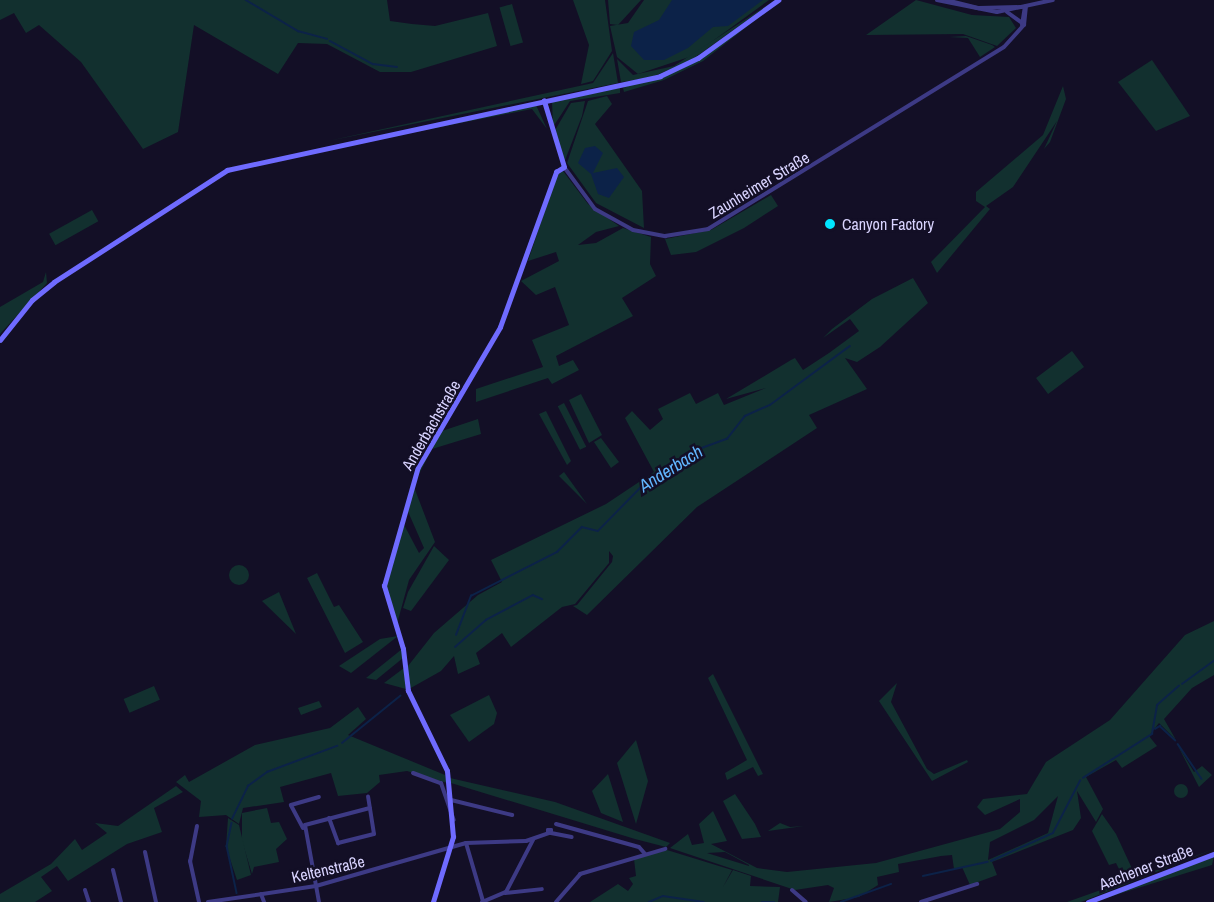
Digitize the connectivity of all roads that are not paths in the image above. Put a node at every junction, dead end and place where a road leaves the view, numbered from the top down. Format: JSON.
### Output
{"nodes":[{"id":1,"x":778,"y":0,"type":"edge"},
{"id":2,"x":937,"y":0,"type":"edge"},
{"id":3,"x":946,"y":0,"type":"edge"},
{"id":4,"x":1053,"y":0,"type":"edge"},
{"id":5,"x":1024,"y":7,"type":"junction"},
{"id":6,"x":1006,"y":11,"type":"junction"},
{"id":7,"x":1022,"y":26,"type":"junction"},
{"id":8,"x":544,"y":101,"type":"junction"},
{"id":9,"x":564,"y":167,"type":"junction"},
{"id":10,"x":0,"y":340,"type":"edge"},
{"id":11,"x":413,"y":773,"type":"dead end"},
{"id":12,"x":368,"y":796,"type":"dead end"},
{"id":13,"x":319,"y":797,"type":"dead end"},
{"id":14,"x":451,"y":800,"type":"junction"},
{"id":15,"x":370,"y":808,"type":"junction"},
{"id":16,"x":512,"y":815,"type":"dead end"},
{"id":17,"x":329,"y":818,"type":"junction"},
{"id":18,"x":454,"y":820,"type":"junction"},
{"id":19,"x":556,"y":824,"type":"dead end"},
{"id":20,"x":197,"y":826,"type":"dead end"},
{"id":21,"x":303,"y":828,"type":"junction"},
{"id":22,"x":573,"y":837,"type":"dead end"},
{"id":23,"x":533,"y":840,"type":"junction"},
{"id":24,"x":466,"y":843,"type":"junction"},
{"id":25,"x":451,"y":849,"type":"junction"},
{"id":26,"x":665,"y":849,"type":"dead end"},
{"id":27,"x":145,"y":852,"type":"dead end"},
{"id":28,"x":645,"y":854,"type":"junction"},
{"id":29,"x":1214,"y":854,"type":"edge"},
{"id":30,"x":113,"y":870,"type":"dead end"},
{"id":31,"x":978,"y":884,"type":"dead end"},
{"id":32,"x":316,"y":886,"type":"junction"},
{"id":33,"x":542,"y":889,"type":"dead end"},
{"id":34,"x":85,"y":890,"type":"dead end"},
{"id":35,"x":792,"y":890,"type":"dead end"},
{"id":36,"x":506,"y":893,"type":"junction"},
{"id":37,"x":261,"y":894,"type":"junction"},
{"id":38,"x":89,"y":902,"type":"edge"},
{"id":39,"x":121,"y":902,"type":"edge"},
{"id":40,"x":156,"y":902,"type":"edge"},
{"id":41,"x":199,"y":902,"type":"edge"},
{"id":42,"x":208,"y":902,"type":"edge"},
{"id":43,"x":264,"y":902,"type":"edge"},
{"id":44,"x":319,"y":902,"type":"edge"},
{"id":45,"x":433,"y":902,"type":"edge"},
{"id":46,"x":482,"y":902,"type":"edge"},
{"id":47,"x":556,"y":902,"type":"edge"},
{"id":48,"x":806,"y":902,"type":"edge"},
{"id":49,"x":921,"y":902,"type":"edge"},
{"id":50,"x":1088,"y":902,"type":"edge"}],
"edges":[{"from":1,"to":8,"type":"main road"},
{"from":2,"to":6,"type":"street"},
{"from":3,"to":5,"type":"street"},
{"from":4,"to":5,"type":"street"},
{"from":5,"to":6,"type":"street"},
{"from":5,"to":7,"type":"street"},
{"from":6,"to":7,"type":"street"},
{"from":7,"to":9,"type":"street","name":"Zaunheimer Straße"},
{"from":8,"to":9,"type":"main road","name":"Zaunheimer Straße"},
{"from":8,"to":10,"type":"main road"},
{"from":9,"to":14,"type":"main road","name":"Anderbachstraße"},
{"from":11,"to":18,"type":"street"},
{"from":12,"to":15,"type":"street"},
{"from":13,"to":21,"type":"street"},
{"from":14,"to":16,"type":"street"},
{"from":14,"to":18,"type":"main road","name":"Anderbachstraße"},
{"from":15,"to":17,"type":"street"},
{"from":15,"to":17,"type":"street"},
{"from":17,"to":21,"type":"street"},
{"from":18,"to":25,"type":"main road","name":"Anderbachstraße"},
{"from":19,"to":28,"type":"street"},
{"from":20,"to":41,"type":"street"},
{"from":21,"to":32,"type":"street"},
{"from":22,"to":23,"type":"street","name":"Keltenstraße"},
{"from":23,"to":24,"type":"street","name":"Keltenstraße"},
{"from":23,"to":36,"type":"street"},
{"from":24,"to":25,"type":"street","name":"Keltenstraße"},
{"from":24,"to":46,"type":"street"},
{"from":25,"to":32,"type":"street","name":"Keltenstraße"},
{"from":25,"to":45,"type":"main road","name":"Anderbachstraße"},
{"from":26,"to":28,"type":"street"},
{"from":27,"to":40,"type":"street"},
{"from":28,"to":47,"type":"street"},
{"from":29,"to":50,"type":"main road","name":"Aachener Straße"},
{"from":30,"to":39,"type":"street"},
{"from":31,"to":49,"type":"street"},
{"from":32,"to":37,"type":"street","name":"Keltenstraße"},
{"from":32,"to":44,"type":"street"},
{"from":33,"to":36,"type":"street"},
{"from":34,"to":38,"type":"street"},
{"from":35,"to":48,"type":"street"},
{"from":36,"to":46,"type":"street"},
{"from":37,"to":42,"type":"street","name":"Keltenstraße"},
{"from":37,"to":43,"type":"street"}]}
